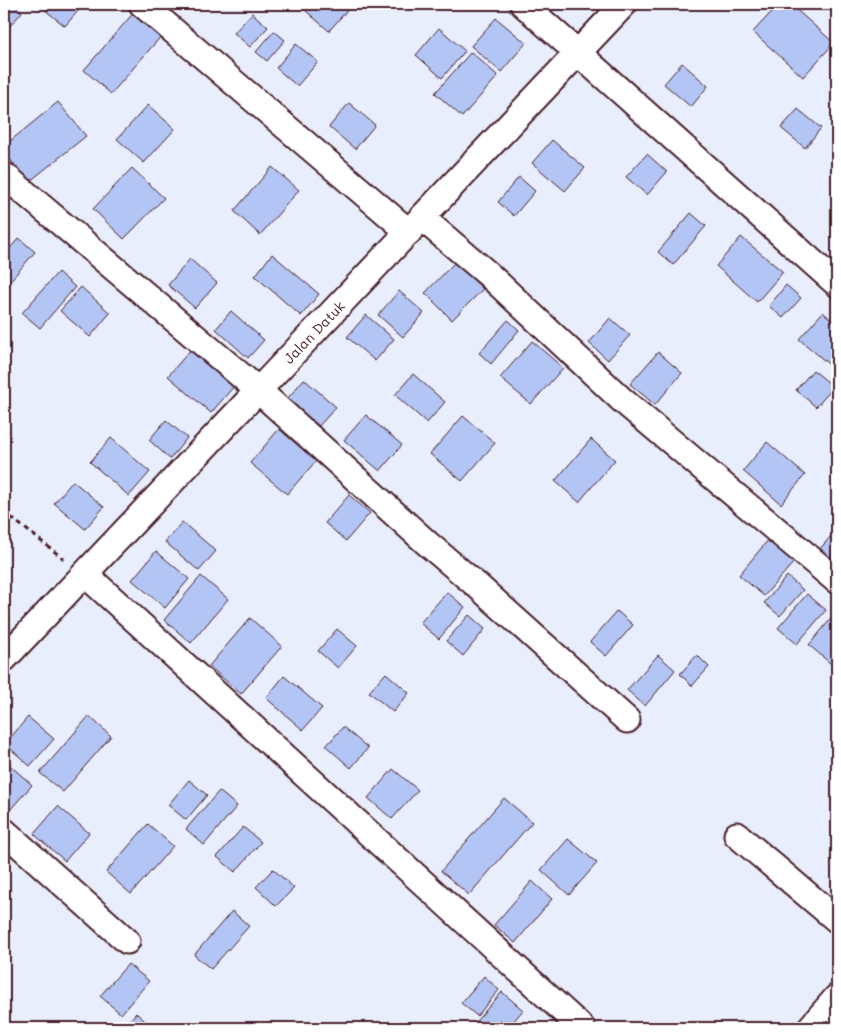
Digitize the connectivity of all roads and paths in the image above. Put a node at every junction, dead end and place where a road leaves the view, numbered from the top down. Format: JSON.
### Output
{"nodes":[{"id":1,"x":142,"y":4,"type":"edge"},
{"id":2,"x":523,"y":4,"type":"edge"},
{"id":3,"x":624,"y":4,"type":"edge"},
{"id":4,"x":579,"y":53,"type":"junction"},
{"id":5,"x":4,"y":175,"type":"edge"},
{"id":6,"x":415,"y":225,"type":"junction"},
{"id":7,"x":837,"y":284,"type":"edge"},
{"id":8,"x":258,"y":390,"type":"junction"},
{"id":9,"x":4,"y":512,"type":"edge"},
{"id":10,"x":85,"y":574,"type":"junction"},
{"id":11,"x":837,"y":581,"type":"edge"},
{"id":12,"x":4,"y":659,"type":"edge"},
{"id":13,"x":628,"y":720,"type":"dead end"},
{"id":14,"x":4,"y":831,"type":"edge"},
{"id":15,"x":737,"y":835,"type":"dead end"},
{"id":16,"x":837,"y":920,"type":"edge"},
{"id":17,"x":127,"y":941,"type":"dead end"},
{"id":18,"x":837,"y":998,"type":"edge"},
{"id":19,"x":582,"y":1028,"type":"edge"},
{"id":20,"x":810,"y":1028,"type":"edge"}],
"edges":[{"from":1,"to":6,"type":"street"},
{"from":2,"to":4,"type":"street"},
{"from":3,"to":4,"type":"street","name":"Jalan Datuk"},
{"from":4,"to":6,"type":"street","name":"Jalan Datuk"},
{"from":4,"to":7,"type":"street"},
{"from":5,"to":8,"type":"street"},
{"from":6,"to":8,"type":"street","name":"Jalan Datuk"},
{"from":6,"to":11,"type":"street"},
{"from":8,"to":10,"type":"street","name":"Jalan Datuk"},
{"from":8,"to":13,"type":"street"},
{"from":9,"to":10,"type":"path"},
{"from":10,"to":12,"type":"street","name":"Jalan Datuk"},
{"from":10,"to":19,"type":"street"},
{"from":14,"to":17,"type":"street"},
{"from":15,"to":16,"type":"street"},
{"from":18,"to":20,"type":"street"}]}
